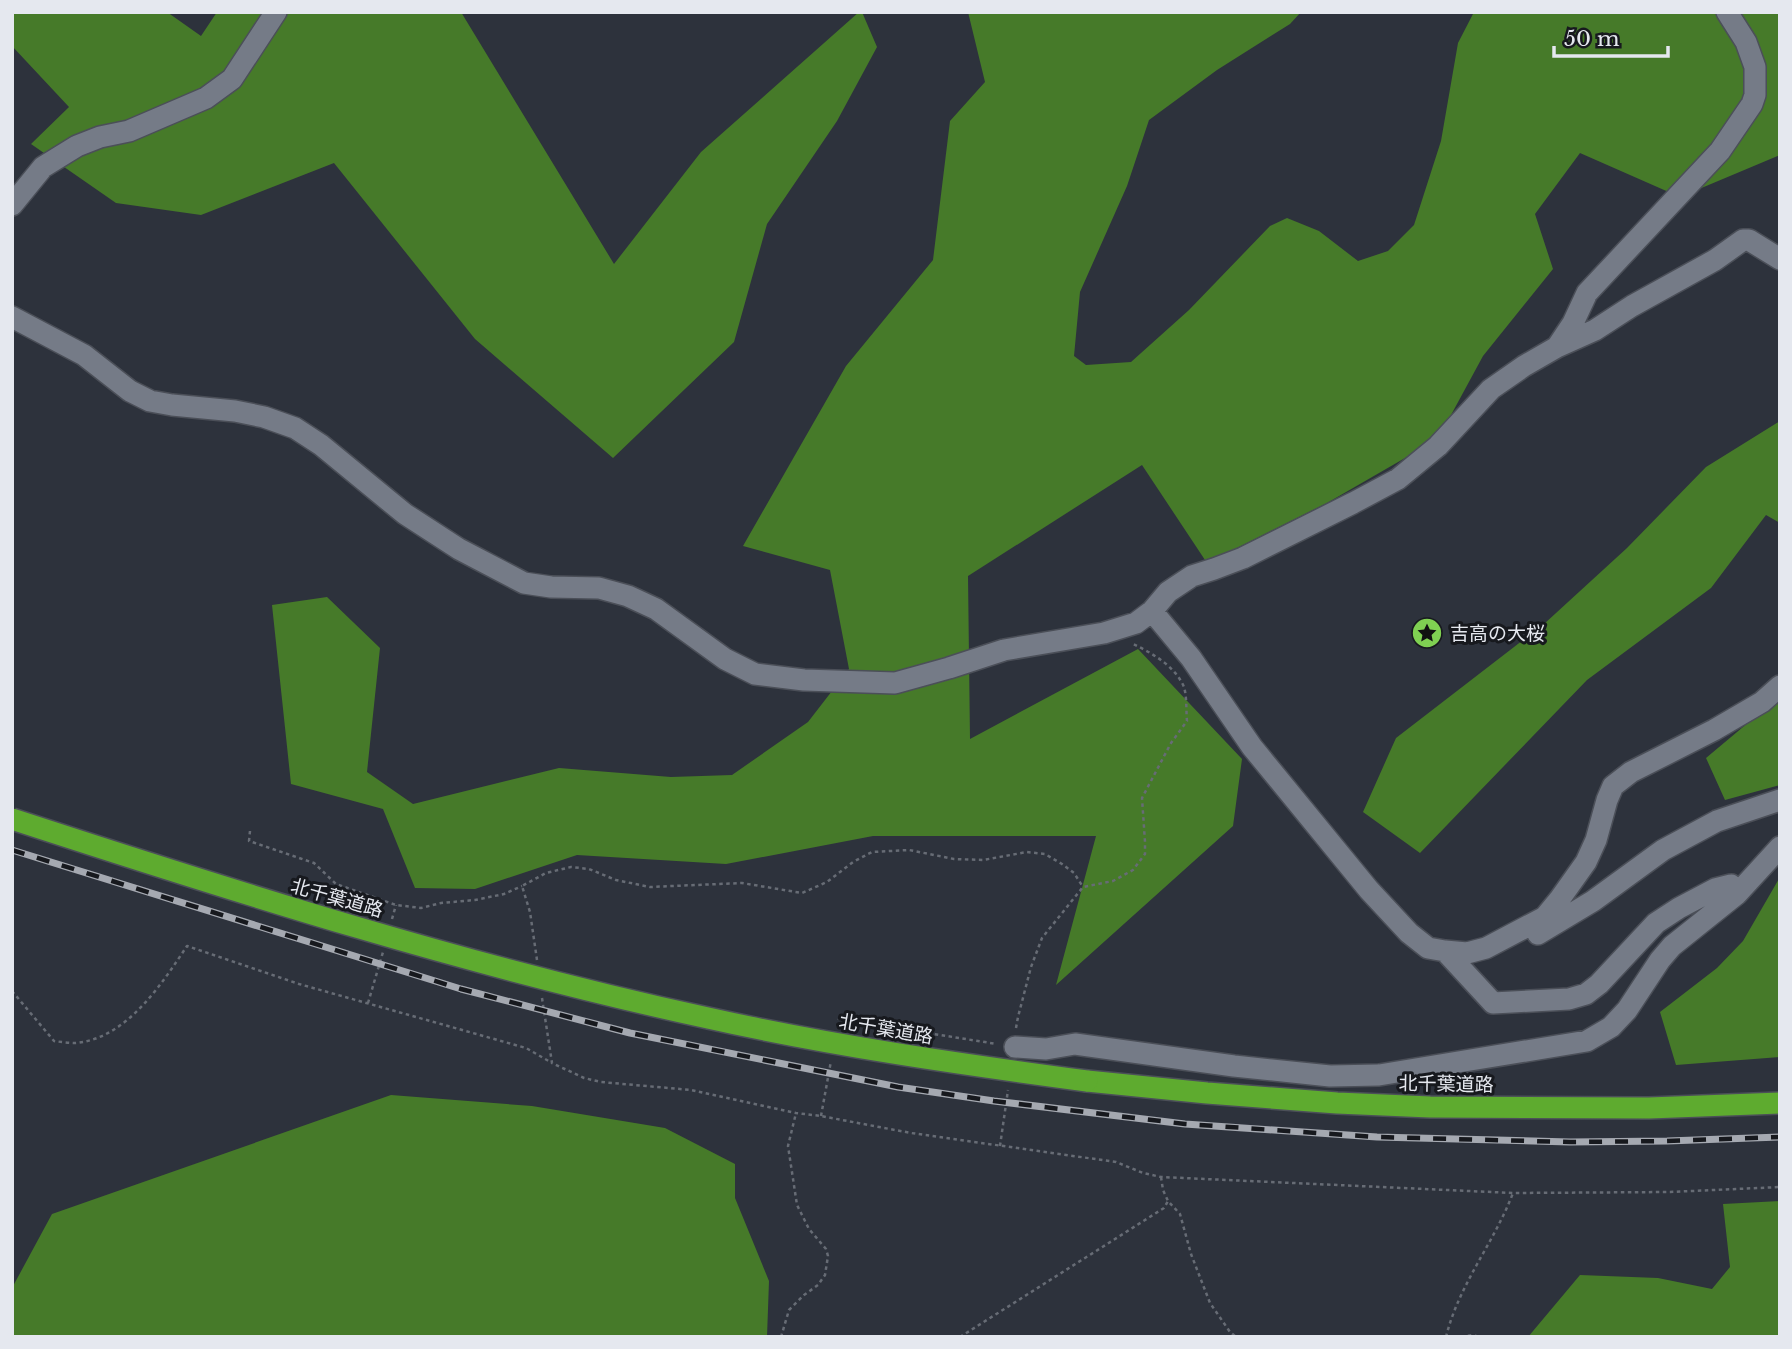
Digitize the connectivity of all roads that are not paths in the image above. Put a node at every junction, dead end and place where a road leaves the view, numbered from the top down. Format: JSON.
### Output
{"nodes":[{"id":1,"x":276,"y":12,"type":"edge"},
{"id":2,"x":1727,"y":12,"type":"edge"},
{"id":3,"x":12,"y":205,"type":"edge"},
{"id":4,"x":1780,"y":259,"type":"edge"},
{"id":5,"x":12,"y":317,"type":"edge"},
{"id":6,"x":1557,"y":347,"type":"junction"},
{"id":7,"x":1152,"y":611,"type":"junction"},
{"id":8,"x":1780,"y":686,"type":"edge"},
{"id":9,"x":1780,"y":800,"type":"edge"},
{"id":10,"x":12,"y":819,"type":"edge"},
{"id":11,"x":1780,"y":847,"type":"edge"},
{"id":12,"x":1737,"y":894,"type":"junction"},
{"id":13,"x":1486,"y":948,"type":"junction"},
{"id":14,"x":1444,"y":951,"type":"junction"},
{"id":15,"x":1015,"y":1047,"type":"road end"},
{"id":16,"x":1780,"y":1103,"type":"edge"}],
"edges":[{"from":1,"to":3,"type":"street"},
{"from":2,"to":6,"type":"street"},
{"from":4,"to":6,"type":"street"},
{"from":5,"to":7,"type":"street"},
{"from":6,"to":7,"type":"street"},
{"from":7,"to":14,"type":"street"},
{"from":8,"to":13,"type":"street"},
{"from":9,"to":13,"type":"street"},
{"from":10,"to":16,"type":"highway","name":"北千葉道路","bridge":true},
{"from":11,"to":12,"type":"street"},
{"from":12,"to":14,"type":"street"},
{"from":12,"to":15,"type":"street"},
{"from":13,"to":14,"type":"street"}]}
